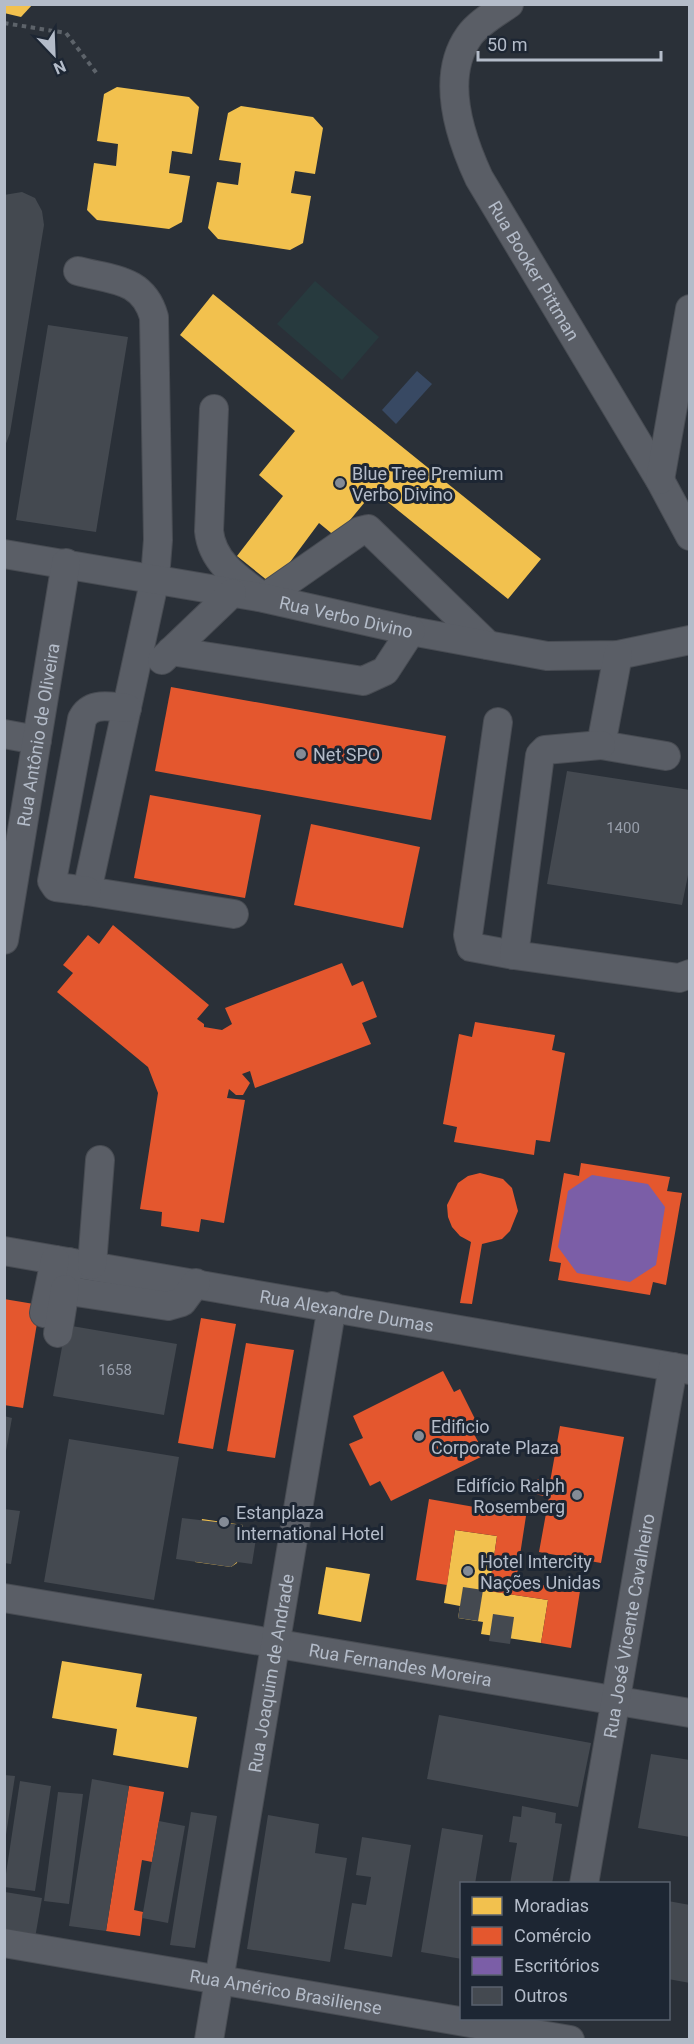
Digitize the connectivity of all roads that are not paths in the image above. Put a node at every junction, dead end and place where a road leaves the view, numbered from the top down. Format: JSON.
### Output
{"nodes":[{"id":1,"x":509,"y":4,"type":"edge"},
{"id":2,"x":78,"y":271,"type":"dead end"},
{"id":3,"x":690,"y":309,"type":"edge"},
{"id":4,"x":214,"y":409,"type":"dead end"},
{"id":5,"x":660,"y":480,"type":"junction"},
{"id":6,"x":690,"y":536,"type":"edge"},
{"id":7,"x":4,"y":554,"type":"edge"},
{"id":8,"x":66,"y":563,"type":"junction"},
{"id":9,"x":227,"y":577,"type":"junction"},
{"id":10,"x":155,"y":578,"type":"junction"},
{"id":11,"x":264,"y":598,"type":"junction"},
{"id":12,"x":411,"y":631,"type":"junction"},
{"id":13,"x":690,"y":640,"type":"edge"},
{"id":14,"x":488,"y":645,"type":"junction"},
{"id":15,"x":171,"y":651,"type":"junction"},
{"id":16,"x":618,"y":655,"type":"junction"},
{"id":17,"x":129,"y":698,"type":"junction"},
{"id":18,"x":498,"y":722,"type":"dead end"},
{"id":19,"x":4,"y":734,"type":"edge"},
{"id":20,"x":38,"y":740,"type":"junction"},
{"id":21,"x":601,"y":745,"type":"junction"},
{"id":22,"x":666,"y":756,"type":"dead end"},
{"id":23,"x":492,"y":768,"type":"junction"},
{"id":24,"x":536,"y":776,"type":"junction"},
{"id":25,"x":87,"y":891,"type":"junction"},
{"id":26,"x":7,"y":907,"type":"edge"},
{"id":27,"x":234,"y":914,"type":"dead end"},
{"id":28,"x":4,"y":940,"type":"edge"},
{"id":29,"x":514,"y":955,"type":"junction"},
{"id":30,"x":690,"y":974,"type":"edge"},
{"id":31,"x":100,"y":1160,"type":"dead end"},
{"id":32,"x":4,"y":1251,"type":"edge"},
{"id":33,"x":70,"y":1268,"type":"junction"},
{"id":34,"x":332,"y":1306,"type":"junction"},
{"id":35,"x":51,"y":1323,"type":"dead end"},
{"id":36,"x":681,"y":1368,"type":"edge"},
{"id":37,"x":4,"y":1598,"type":"edge"},
{"id":38,"x":275,"y":1644,"type":"junction"},
{"id":39,"x":614,"y":1700,"type":"junction"},
{"id":40,"x":690,"y":1713,"type":"edge"},
{"id":41,"x":584,"y":1882,"type":"edge"},
{"id":42,"x":4,"y":1943,"type":"edge"},
{"id":43,"x":220,"y":1978,"type":"junction"},
{"id":44,"x":460,"y":2017,"type":"edge"},
{"id":45,"x":477,"y":2020,"type":"edge"},
{"id":46,"x":563,"y":2034,"type":"edge"},
{"id":47,"x":209,"y":2040,"type":"edge"}],
"edges":[{"from":1,"to":5,"type":"street","name":"Rua Booker Pittman"},
{"from":2,"to":10,"type":"street"},
{"from":3,"to":5,"type":"street"},
{"from":4,"to":9,"type":"street"},
{"from":5,"to":6,"type":"street","name":"Rua Booker Pittman"},
{"from":7,"to":8,"type":"street","name":"Rua Verbo Divino"},
{"from":8,"to":10,"type":"street","name":"Rua Verbo Divino"},
{"from":8,"to":20,"type":"street","name":"Rua Antônio de Oliveira"},
{"from":9,"to":10,"type":"street","name":"Rua Verbo Divino"},
{"from":9,"to":11,"type":"street","name":"Rua Verbo Divino"},
{"from":9,"to":15,"type":"street"},
{"from":10,"to":17,"type":"street"},
{"from":11,"to":12,"type":"street","name":"Rua Verbo Divino"},
{"from":11,"to":14,"type":"street"},
{"from":12,"to":14,"type":"street","name":"Rua Verbo Divino"},
{"from":12,"to":15,"type":"street"},
{"from":13,"to":16,"type":"street","name":"Rua Verbo Divino"},
{"from":14,"to":16,"type":"street","name":"Rua Verbo Divino"},
{"from":15,"to":17,"type":"street"},
{"from":16,"to":21,"type":"street"},
{"from":17,"to":25,"type":"street"},
{"from":17,"to":25,"type":"street"},
{"from":18,"to":23,"type":"street"},
{"from":19,"to":20,"type":"street"},
{"from":20,"to":26,"type":"street","name":"Rua Antônio de Oliveira"},
{"from":21,"to":22,"type":"street"},
{"from":21,"to":24,"type":"street"},
{"from":23,"to":24,"type":"street"},
{"from":23,"to":29,"type":"street"},
{"from":24,"to":29,"type":"street"},
{"from":25,"to":27,"type":"street"},
{"from":26,"to":28,"type":"street","name":"Rua Antônio de Oliveira"},
{"from":29,"to":30,"type":"street"},
{"from":31,"to":33,"type":"street"},
{"from":32,"to":33,"type":"street","name":"Rua Alexandre Dumas"},
{"from":33,"to":34,"type":"street","name":"Rua Alexandre Dumas"},
{"from":33,"to":35,"type":"street"},
{"from":34,"to":36,"type":"street","name":"Rua Alexandre Dumas"},
{"from":34,"to":38,"type":"street","name":"Rua Joaquim de Andrade"},
{"from":36,"to":39,"type":"street","name":"Rua José Vicente Cavalheiro"},
{"from":37,"to":38,"type":"street","name":"Rua Fernandes Moreira"},
{"from":38,"to":39,"type":"street","name":"Rua Fernandes Moreira"},
{"from":38,"to":43,"type":"street","name":"Rua Joaquim de Andrade"},
{"from":39,"to":40,"type":"street","name":"Rua Fernandes Moreira"},
{"from":39,"to":41,"type":"street","name":"Rua José Vicente Cavalheiro"},
{"from":42,"to":43,"type":"street","name":"Rua Américo Brasiliense"},
{"from":43,"to":44,"type":"street","name":"Rua Américo Brasiliense"},
{"from":43,"to":47,"type":"street","name":"Rua Joaquim de Andrade"},
{"from":45,"to":46,"type":"street","name":"Rua Américo Brasiliense"}]}
